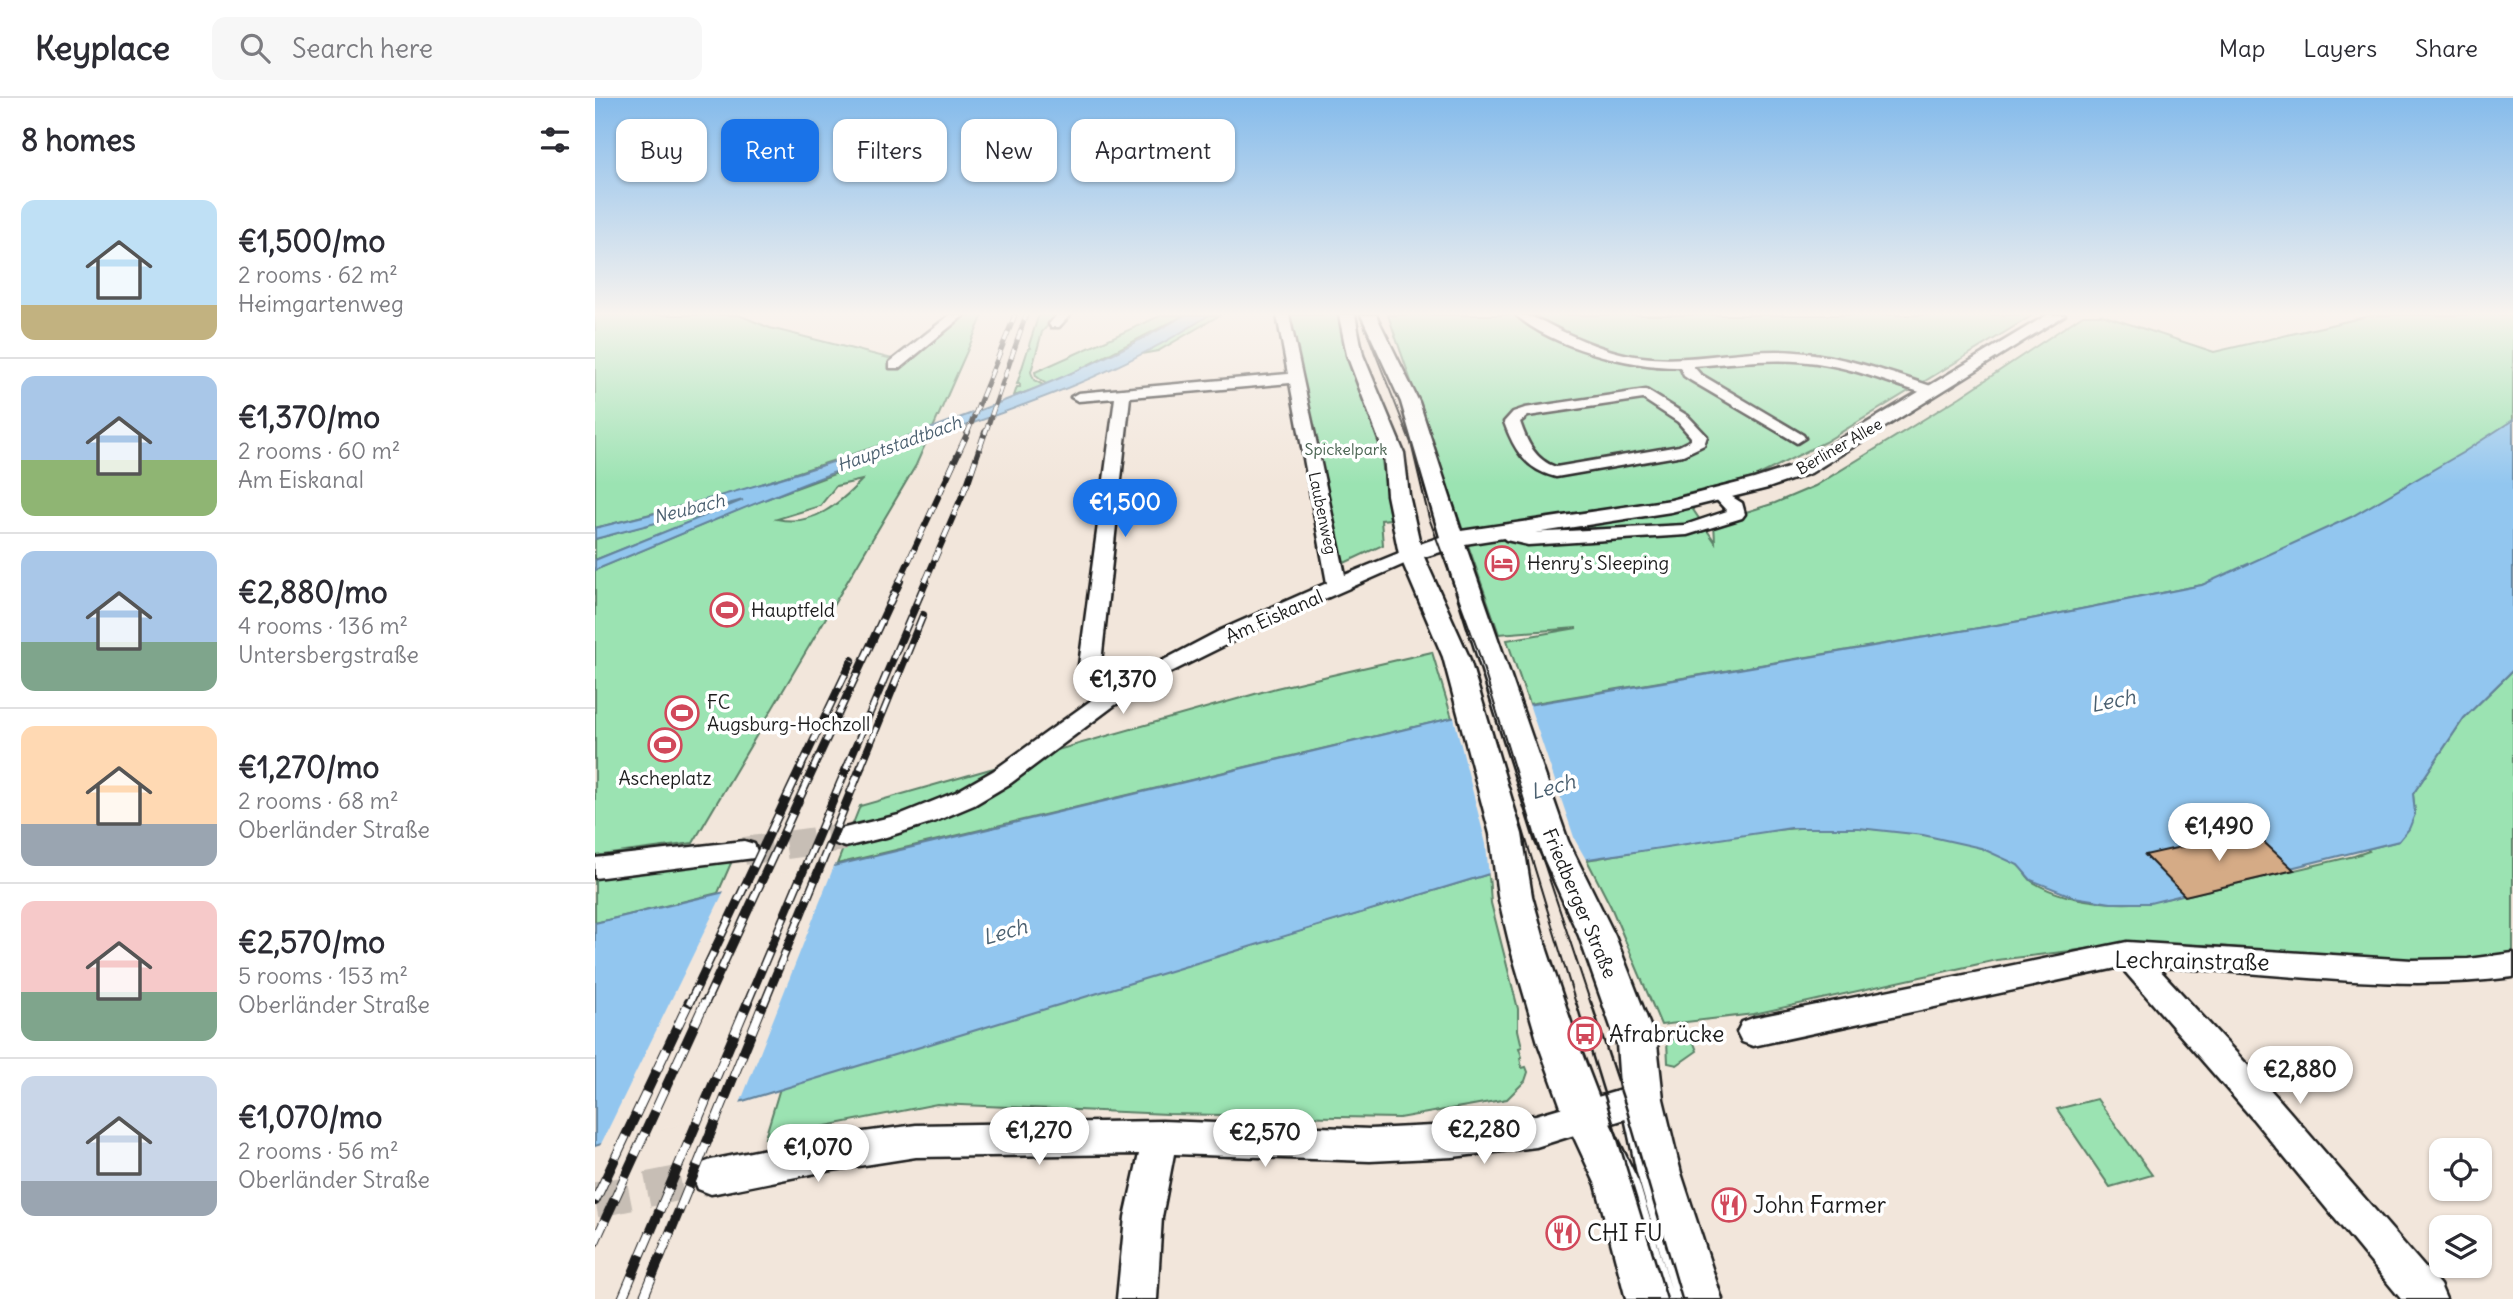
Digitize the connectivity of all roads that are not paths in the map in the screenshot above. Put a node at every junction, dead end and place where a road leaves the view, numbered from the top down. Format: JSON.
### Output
{"nodes":[{"id":1,"x":1295,"y":371,"type":"edge"},
{"id":2,"x":1361,"y":371,"type":"edge"},
{"id":3,"x":1395,"y":371,"type":"edge"},
{"id":4,"x":1644,"y":371,"type":"edge"},
{"id":5,"x":1688,"y":371,"type":"edge"},
{"id":6,"x":1870,"y":371,"type":"edge"},
{"id":7,"x":1965,"y":371,"type":"edge"},
{"id":8,"x":1296,"y":378,"type":"junction"},
{"id":9,"x":1932,"y":391,"type":"junction"},
{"id":10,"x":1123,"y":393,"type":"junction"},
{"id":11,"x":1646,"y":394,"type":"junction"},
{"id":12,"x":1078,"y":397,"type":"dead end"},
{"id":13,"x":1797,"y":438,"type":"dead end"},
{"id":14,"x":1453,"y":540,"type":"junction"},
{"id":15,"x":1411,"y":554,"type":"junction"},
{"id":16,"x":1338,"y":587,"type":"junction"},
{"id":17,"x":1121,"y":691,"type":"junction"},
{"id":18,"x":845,"y":836,"type":"tunnel mouth"},
{"id":19,"x":744,"y":850,"type":"tunnel mouth"},
{"id":20,"x":595,"y":868,"type":"edge"},
{"id":21,"x":2127,"y":954,"type":"junction"},
{"id":22,"x":2513,"y":965,"type":"edge"},
{"id":23,"x":1753,"y":1032,"type":"dead end"},
{"id":24,"x":1642,"y":1099,"type":"junction"},
{"id":25,"x":1586,"y":1118,"type":"junction"},
{"id":26,"x":1161,"y":1138,"type":"junction"},
{"id":27,"x":711,"y":1177,"type":"tunnel mouth"},
{"id":28,"x":1137,"y":1299,"type":"edge"},
{"id":29,"x":1650,"y":1299,"type":"edge"},
{"id":30,"x":1698,"y":1299,"type":"edge"},
{"id":31,"x":2426,"y":1299,"type":"edge"}],
"edges":[{"from":1,"to":8,"type":"street","name":"Laubenweg"},
{"from":2,"to":15,"type":"main road"},
{"from":3,"to":14,"type":"main road","name":"Friedberger Straße"},
{"from":4,"to":11,"type":"street"},
{"from":5,"to":13,"type":"street"},
{"from":6,"to":9,"type":"street"},
{"from":7,"to":9,"type":"main road","name":"Berliner Allee"},
{"from":8,"to":10,"type":"street"},
{"from":8,"to":16,"type":"street","name":"Laubenweg"},
{"from":9,"to":14,"type":"main road","name":"Berliner Allee"},
{"from":10,"to":12,"type":"street"},
{"from":10,"to":17,"type":"street"},
{"from":11,"to":11,"type":"street"},
{"from":14,"to":15,"type":"main road","name":"Berliner Allee"},
{"from":14,"to":24,"type":"main road","name":"Friedberger Straße"},
{"from":15,"to":16,"type":"street","name":"Am Eiskanal"},
{"from":15,"to":25,"type":"main road"},
{"from":16,"to":17,"type":"street","name":"Am Eiskanal"},
{"from":17,"to":18,"type":"street","name":"Am Eiskanal"},
{"from":19,"to":20,"type":"street"},
{"from":21,"to":22,"type":"street","name":"Lechrainstraße"},
{"from":21,"to":23,"type":"street","name":"Lechrainstraße"},
{"from":21,"to":31,"type":"street"},
{"from":24,"to":25,"type":"street"},
{"from":24,"to":30,"type":"main road","name":"Friedberger Straße"},
{"from":25,"to":26,"type":"street"},
{"from":25,"to":29,"type":"main road"},
{"from":26,"to":27,"type":"street"},
{"from":26,"to":28,"type":"street"}]}
